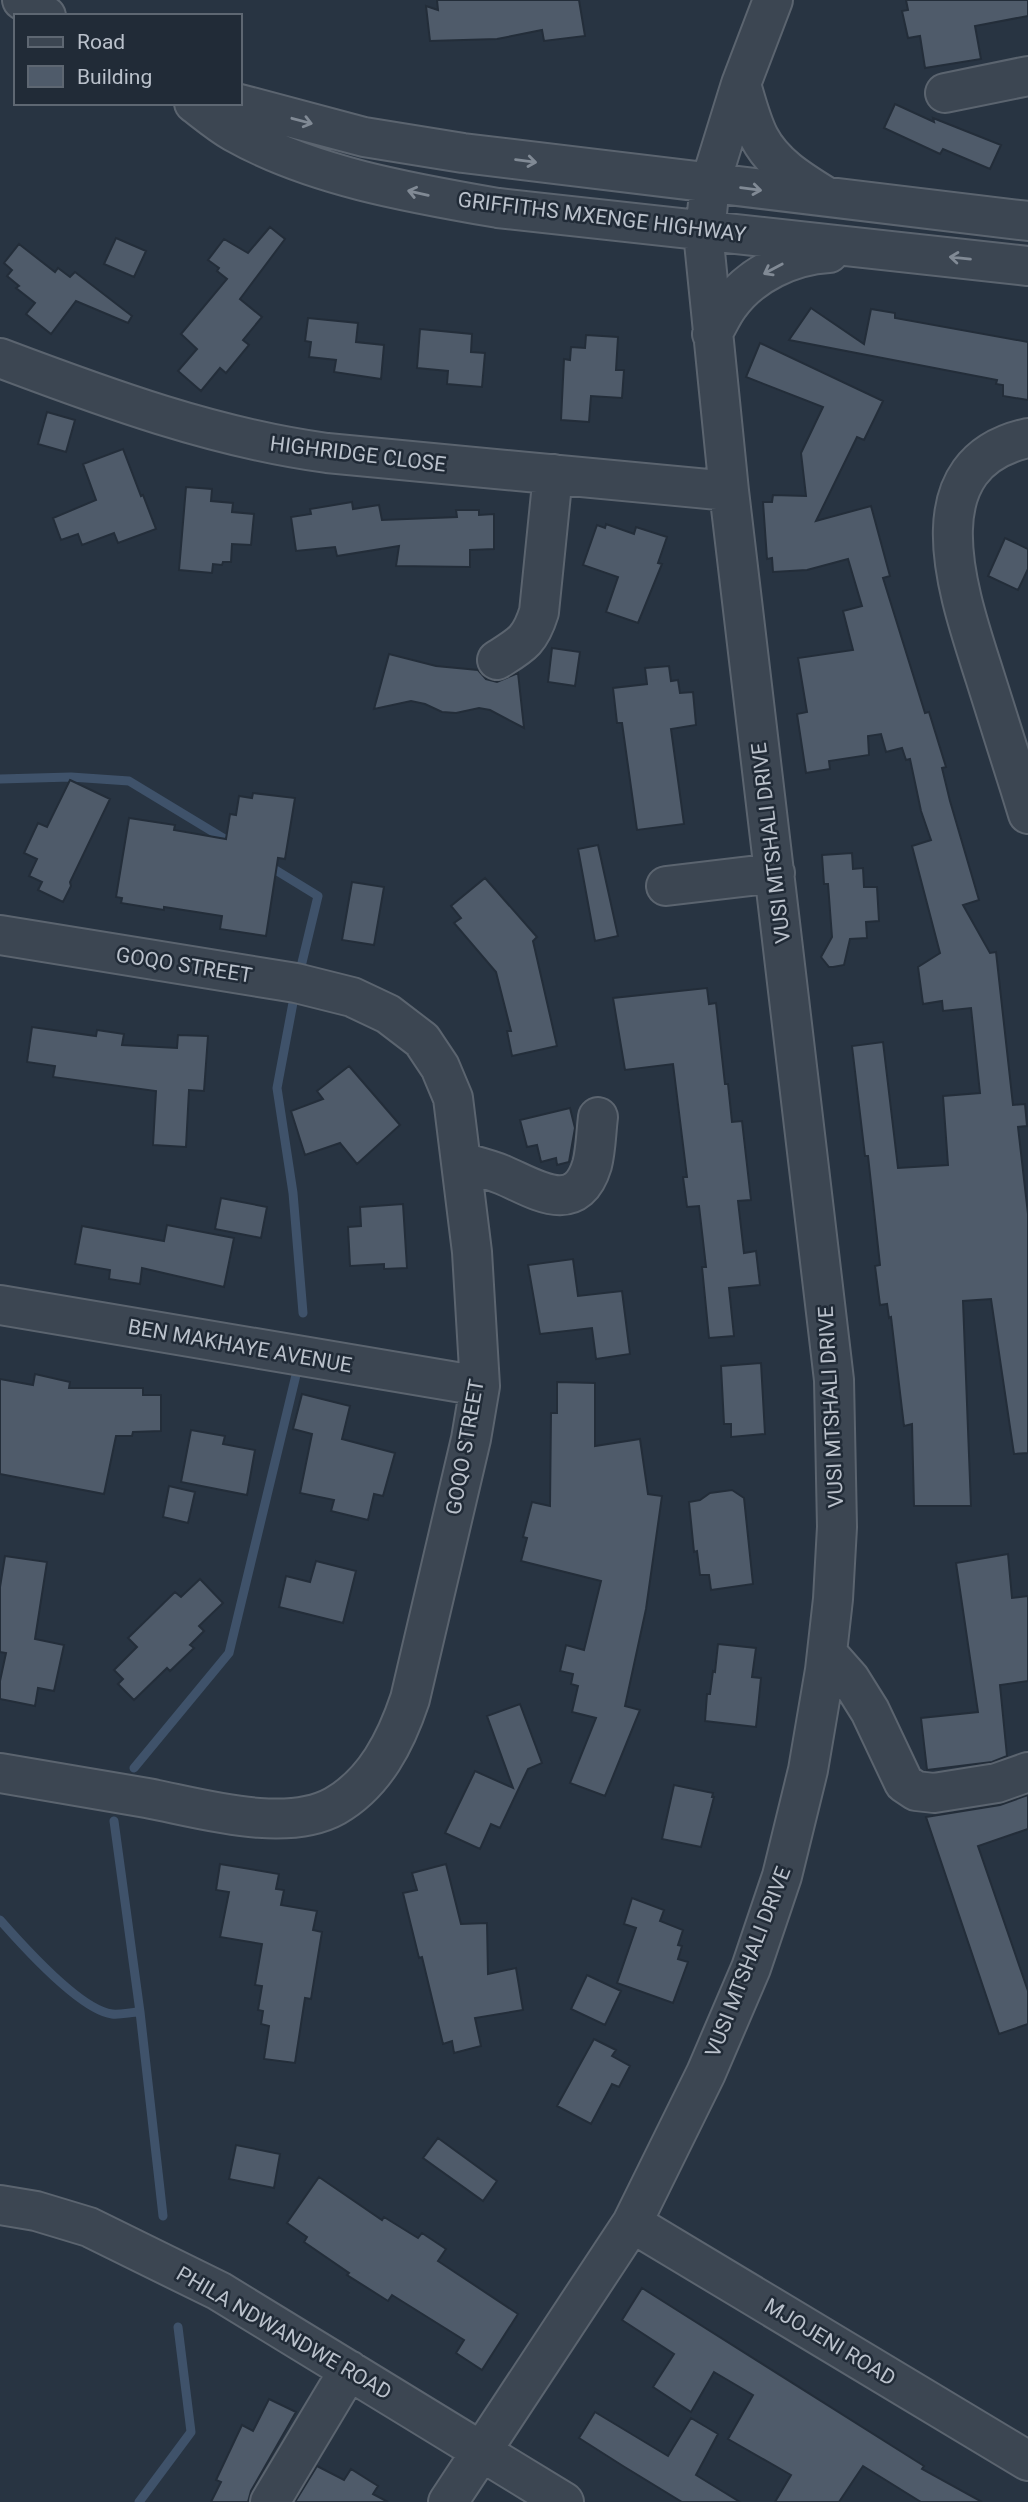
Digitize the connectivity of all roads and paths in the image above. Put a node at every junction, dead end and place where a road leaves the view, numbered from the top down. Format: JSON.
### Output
{"nodes":[{"id":1,"x":22,"y":0,"type":"edge"},
{"id":2,"x":769,"y":3,"type":"edge"},
{"id":3,"x":43,"y":14,"type":"edge"},
{"id":4,"x":1028,"y":76,"type":"edge"},
{"id":5,"x":740,"y":84,"type":"junction"},
{"id":6,"x":945,"y":93,"type":"dead end"},
{"id":7,"x":197,"y":105,"type":"edge"},
{"id":8,"x":242,"y":105,"type":"edge"},
{"id":9,"x":710,"y":184,"type":"junction"},
{"id":10,"x":828,"y":198,"type":"junction"},
{"id":11,"x":1028,"y":221,"type":"edge"},
{"id":12,"x":705,"y":229,"type":"junction"},
{"id":13,"x":887,"y":250,"type":"junction"},
{"id":14,"x":1028,"y":266,"type":"edge"},
{"id":15,"x":712,"y":334,"type":"junction"},
{"id":16,"x":0,"y":358,"type":"edge"},
{"id":17,"x":1028,"y":438,"type":"edge"},
{"id":18,"x":554,"y":474,"type":"junction"},
{"id":19,"x":729,"y":491,"type":"junction"},
{"id":20,"x":497,"y":660,"type":"dead end"},
{"id":21,"x":1028,"y":814,"type":"edge"},
{"id":22,"x":775,"y":873,"type":"junction"},
{"id":23,"x":666,"y":886,"type":"dead end"},
{"id":24,"x":0,"y":934,"type":"edge"},
{"id":25,"x":598,"y":1116,"type":"dead end"},
{"id":26,"x":461,"y":1163,"type":"junction"},
{"id":27,"x":0,"y":1305,"type":"edge"},
{"id":28,"x":480,"y":1386,"type":"junction"},
{"id":29,"x":827,"y":1653,"type":"junction"},
{"id":30,"x":1028,"y":1772,"type":"edge"},
{"id":31,"x":0,"y":1773,"type":"edge"},
{"id":32,"x":0,"y":2205,"type":"edge"},
{"id":33,"x":632,"y":2222,"type":"junction"},
{"id":34,"x":349,"y":2370,"type":"junction"},
{"id":35,"x":481,"y":2449,"type":"junction"},
{"id":36,"x":1028,"y":2461,"type":"edge"},
{"id":37,"x":561,"y":2501,"type":"edge"},
{"id":38,"x":270,"y":2502,"type":"edge"},
{"id":39,"x":448,"y":2502,"type":"edge"}],
"edges":[{"from":1,"to":3,"type":"street"},
{"from":2,"to":5,"type":"street","name":"VUSI MTSHALI DRIVE"},
{"from":4,"to":6,"type":"street"},
{"from":5,"to":9,"type":"street","name":"VUSI MTSHALI DRIVE"},
{"from":5,"to":10,"type":"street"},
{"from":12,"to":7,"type":"street","name":"GRIFFITHS MXENGE HIGHWAY","one_way":true},
{"from":8,"to":9,"type":"street","one_way":true},
{"from":9,"to":10,"type":"street","one_way":true},
{"from":9,"to":12,"type":"street","name":"VUSI MTSHALI DRIVE"},
{"from":10,"to":11,"type":"street"},
{"from":12,"to":13,"type":"street","name":"GRIFFITHS MXENGE HIGHWAY"},
{"from":12,"to":15,"type":"street","name":"VUSI MTSHALI DRIVE"},
{"from":14,"to":13,"type":"street","name":"GRIFFITHS MXENGE HIGHWAY","one_way":true},
{"from":13,"to":15,"type":"street","one_way":true},
{"from":15,"to":19,"type":"street","name":"VUSI MTSHALI DRIVE"},
{"from":16,"to":18,"type":"street","name":"HIGHRIDGE CLOSE"},
{"from":17,"to":21,"type":"street"},
{"from":18,"to":19,"type":"street","name":"HIGHRIDGE CLOSE"},
{"from":18,"to":20,"type":"street"},
{"from":19,"to":22,"type":"street","name":"VUSI MTSHALI DRIVE"},
{"from":22,"to":23,"type":"street"},
{"from":22,"to":29,"type":"street","name":"VUSI MTSHALI DRIVE"},
{"from":24,"to":26,"type":"street","name":"GOQO STREET"},
{"from":25,"to":26,"type":"street"},
{"from":26,"to":28,"type":"street","name":"GOQO STREET"},
{"from":27,"to":28,"type":"street","name":"BEN MAKHAYE AVENUE"},
{"from":28,"to":31,"type":"street","name":"GOQO STREET"},
{"from":29,"to":30,"type":"street"},
{"from":29,"to":33,"type":"street","name":"VUSI MTSHALI DRIVE"},
{"from":32,"to":34,"type":"street","name":"PHILA NDWANDWE ROAD"},
{"from":33,"to":35,"type":"street","name":"VUSI MTSHALI DRIVE"},
{"from":33,"to":36,"type":"street","name":"MJOJENI ROAD"},
{"from":34,"to":35,"type":"street","name":"PHILA NDWANDWE ROAD"},
{"from":34,"to":38,"type":"street"},
{"from":35,"to":37,"type":"street","name":"PHILA NDWANDWE ROAD"},
{"from":35,"to":39,"type":"street","name":"VUSI MTSHALI DRIVE"}]}
